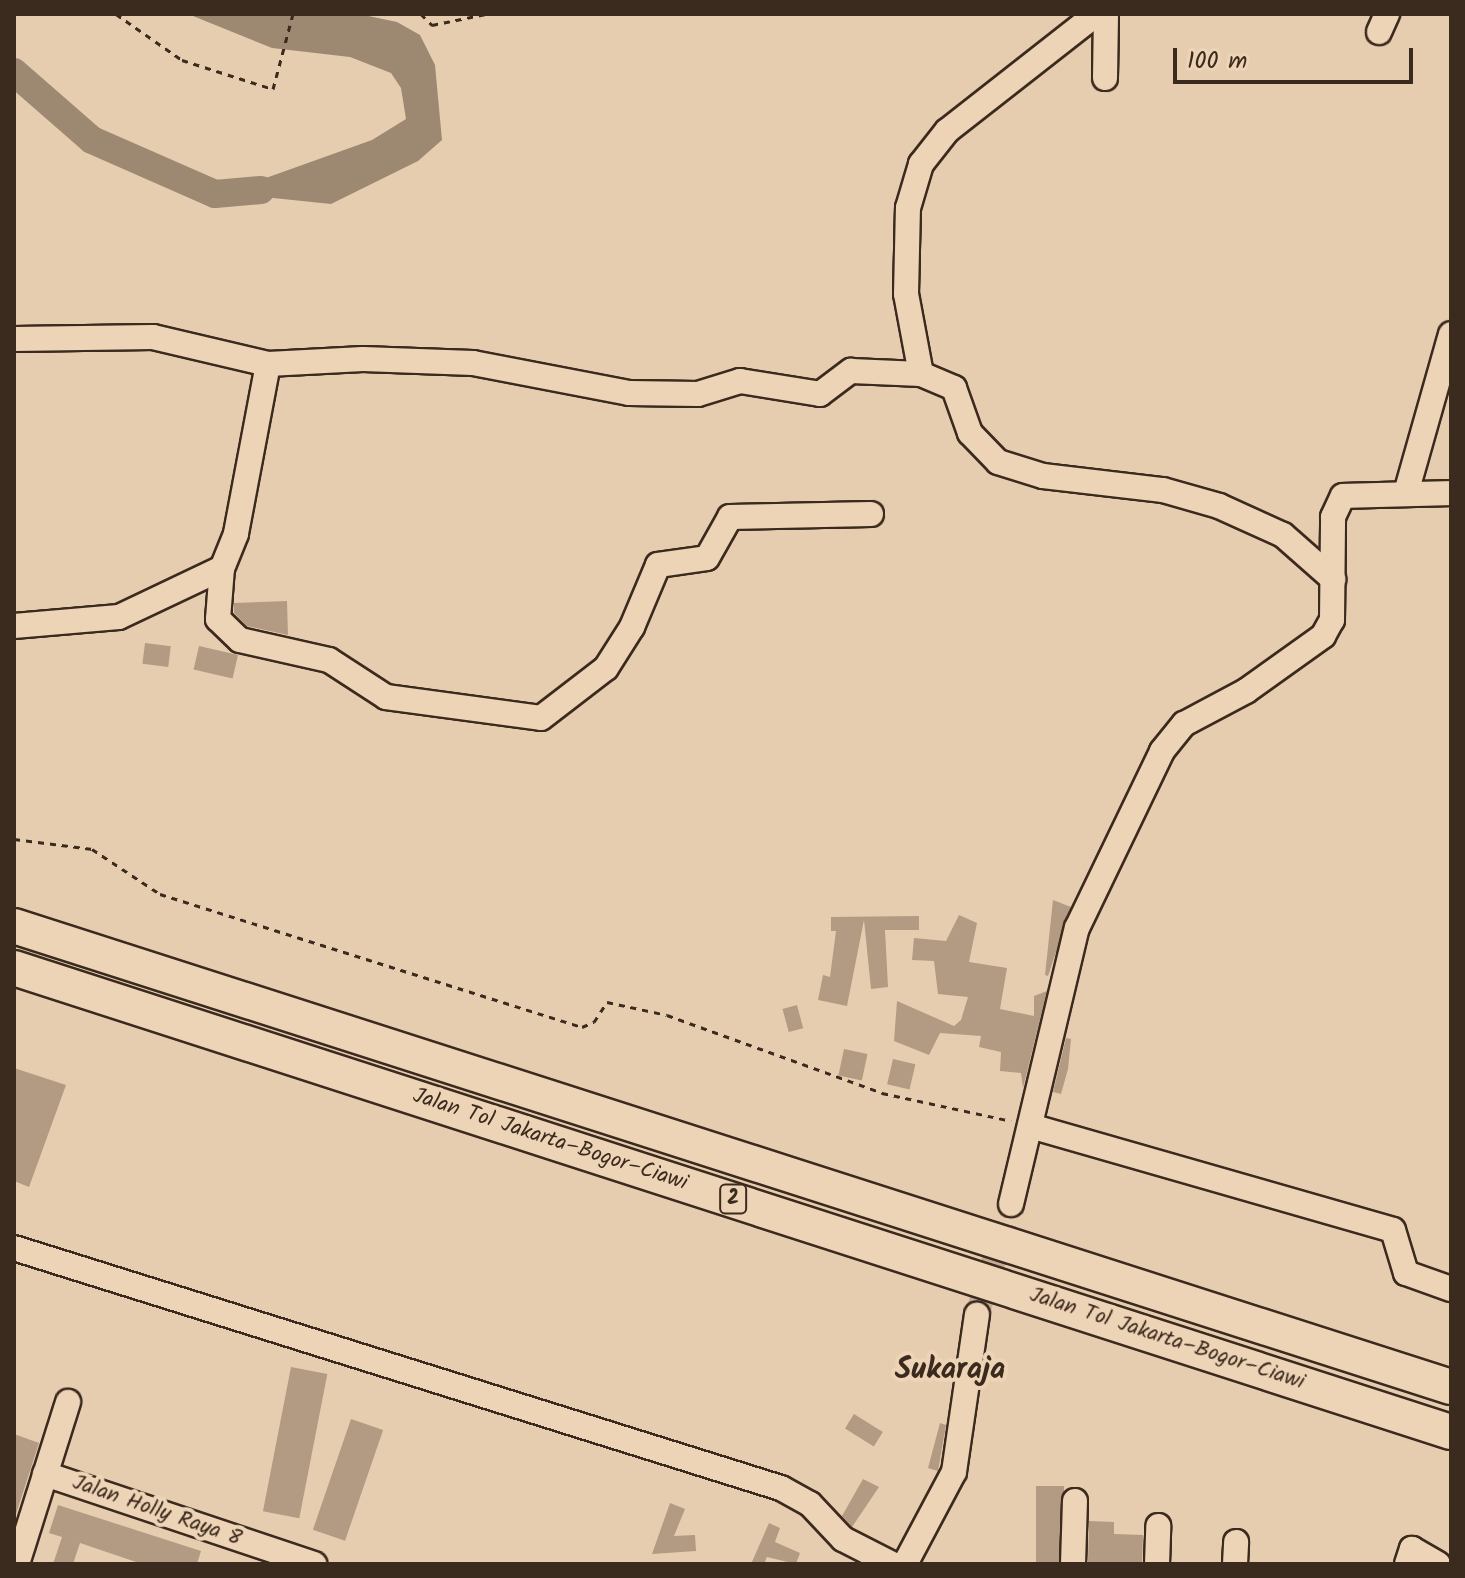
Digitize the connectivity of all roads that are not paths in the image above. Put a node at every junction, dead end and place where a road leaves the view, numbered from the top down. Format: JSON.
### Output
{"nodes":[{"id":1,"x":1096,"y":14,"type":"edge"},
{"id":2,"x":1106,"y":14,"type":"edge"},
{"id":3,"x":1105,"y":78,"type":"dead end"},
{"id":4,"x":1451,"y":334,"type":"edge"},
{"id":5,"x":14,"y":339,"type":"edge"},
{"id":6,"x":268,"y":364,"type":"junction"},
{"id":7,"x":921,"y":374,"type":"junction"},
{"id":8,"x":1406,"y":493,"type":"junction"},
{"id":9,"x":1451,"y":493,"type":"edge"},
{"id":10,"x":871,"y":514,"type":"dead end"},
{"id":11,"x":222,"y":568,"type":"junction"},
{"id":12,"x":1333,"y":579,"type":"junction"},
{"id":13,"x":14,"y":626,"type":"edge"},
{"id":14,"x":14,"y":926,"type":"edge"},
{"id":15,"x":14,"y":968,"type":"edge"},
{"id":16,"x":1034,"y":1127,"type":"junction"},
{"id":17,"x":1011,"y":1204,"type":"tunnel mouth"},
{"id":18,"x":14,"y":1248,"type":"edge"},
{"id":19,"x":1451,"y":1289,"type":"edge"},
{"id":20,"x":977,"y":1315,"type":"tunnel mouth"},
{"id":21,"x":1451,"y":1387,"type":"edge"},
{"id":22,"x":68,"y":1402,"type":"dead end"},
{"id":23,"x":1451,"y":1432,"type":"edge"},
{"id":24,"x":45,"y":1474,"type":"junction"},
{"id":25,"x":1075,"y":1501,"type":"dead end"},
{"id":26,"x":1158,"y":1526,"type":"dead end"},
{"id":27,"x":17,"y":1564,"type":"edge"},
{"id":28,"x":314,"y":1564,"type":"edge"},
{"id":29,"x":892,"y":1564,"type":"edge"},
{"id":30,"x":905,"y":1564,"type":"edge"},
{"id":31,"x":1073,"y":1564,"type":"edge"},
{"id":32,"x":1157,"y":1564,"type":"edge"},
{"id":33,"x":1407,"y":1564,"type":"edge"},
{"id":34,"x":1438,"y":1564,"type":"edge"}],
"edges":[{"from":1,"to":7,"type":"street"},
{"from":2,"to":3,"type":"street"},
{"from":4,"to":8,"type":"street"},
{"from":5,"to":6,"type":"street"},
{"from":6,"to":7,"type":"street"},
{"from":6,"to":11,"type":"street"},
{"from":7,"to":12,"type":"street"},
{"from":8,"to":9,"type":"street"},
{"from":8,"to":12,"type":"street"},
{"from":10,"to":11,"type":"street"},
{"from":11,"to":13,"type":"street"},
{"from":12,"to":16,"type":"street"},
{"from":14,"to":21,"type":"highway","name":"Jalan Tol Jakarta–Bogor–Ciawi","number":"2"},
{"from":15,"to":23,"type":"highway","name":"Jalan Tol Jakarta–Bogor–Ciawi","number":"2"},
{"from":16,"to":17,"type":"street"},
{"from":16,"to":19,"type":"street"},
{"from":18,"to":29,"type":"street"},
{"from":20,"to":30,"type":"street"},
{"from":22,"to":24,"type":"street"},
{"from":24,"to":27,"type":"street"},
{"from":24,"to":28,"type":"street","name":"Jalan Holly Raya 8"},
{"from":25,"to":31,"type":"street"},
{"from":26,"to":32,"type":"street"},
{"from":33,"to":34,"type":"street"}]}
